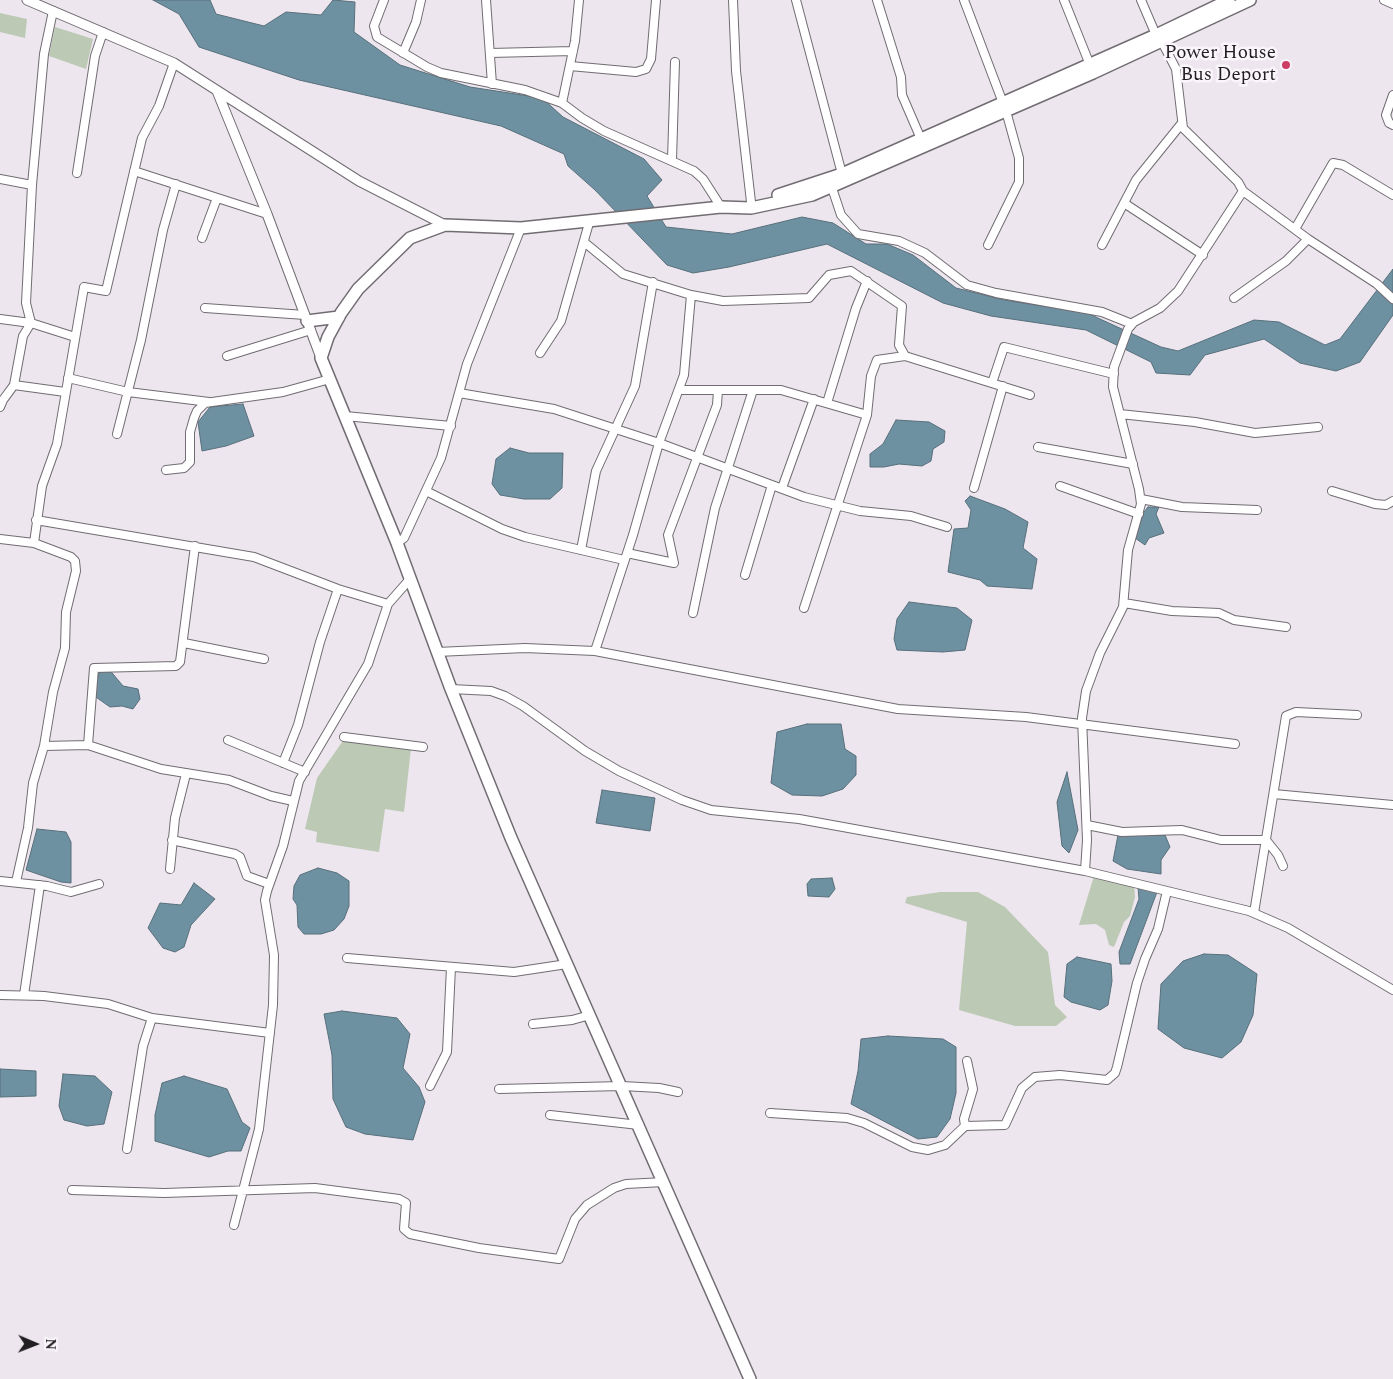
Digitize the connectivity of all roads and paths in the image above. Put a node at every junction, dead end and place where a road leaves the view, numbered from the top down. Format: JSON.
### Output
{"nodes":[{"id":1,"x":27,"y":0,"type":"edge"},
{"id":2,"x":384,"y":0,"type":"edge"},
{"id":3,"x":421,"y":0,"type":"edge"},
{"id":4,"x":486,"y":0,"type":"edge"},
{"id":5,"x":579,"y":0,"type":"edge"},
{"id":6,"x":656,"y":0,"type":"edge"},
{"id":7,"x":733,"y":0,"type":"edge"},
{"id":8,"x":796,"y":0,"type":"edge"},
{"id":9,"x":877,"y":0,"type":"edge"},
{"id":10,"x":964,"y":0,"type":"edge"},
{"id":11,"x":1064,"y":0,"type":"edge"},
{"id":12,"x":1141,"y":0,"type":"edge"},
{"id":13,"x":1229,"y":0,"type":"edge"},
{"id":14,"x":1250,"y":0,"type":"edge"},
{"id":15,"x":1384,"y":0,"type":"edge"},
{"id":16,"x":1393,"y":4,"type":"edge"},
{"id":17,"x":53,"y":11,"type":"junction"},
{"id":18,"x":103,"y":32,"type":"junction"},
{"id":19,"x":1159,"y":38,"type":"junction"},
{"id":20,"x":574,"y":51,"type":"junction"},
{"id":21,"x":403,"y":53,"type":"junction"},
{"id":22,"x":490,"y":53,"type":"junction"},
{"id":23,"x":675,"y":62,"type":"dead end"},
{"id":24,"x":174,"y":63,"type":"junction"},
{"id":25,"x":1090,"y":65,"type":"junction"},
{"id":26,"x":570,"y":66,"type":"junction"},
{"id":27,"x":492,"y":84,"type":"junction"},
{"id":28,"x":216,"y":91,"type":"junction"},
{"id":29,"x":1393,"y":95,"type":"edge"},
{"id":30,"x":562,"y":103,"type":"junction"},
{"id":31,"x":1005,"y":107,"type":"junction"},
{"id":32,"x":1182,"y":123,"type":"junction"},
{"id":33,"x":1393,"y":125,"type":"edge"},
{"id":34,"x":921,"y":139,"type":"junction"},
{"id":35,"x":672,"y":160,"type":"junction"},
{"id":36,"x":134,"y":171,"type":"junction"},
{"id":37,"x":77,"y":173,"type":"dead end"},
{"id":38,"x":842,"y":174,"type":"junction"},
{"id":39,"x":0,"y":179,"type":"edge"},
{"id":40,"x":176,"y":184,"type":"junction"},
{"id":41,"x":32,"y":185,"type":"junction"},
{"id":42,"x":832,"y":188,"type":"junction"},
{"id":43,"x":1243,"y":191,"type":"junction"},
{"id":44,"x":1393,"y":195,"type":"edge"},
{"id":45,"x":217,"y":198,"type":"junction"},
{"id":46,"x":1124,"y":203,"type":"junction"},
{"id":47,"x":746,"y":204,"type":"junction"},
{"id":48,"x":721,"y":207,"type":"junction"},
{"id":49,"x":267,"y":214,"type":"junction"},
{"id":50,"x":595,"y":222,"type":"junction"},
{"id":51,"x":445,"y":225,"type":"junction"},
{"id":52,"x":521,"y":228,"type":"junction"},
{"id":53,"x":1295,"y":229,"type":"junction"},
{"id":54,"x":202,"y":238,"type":"dead end"},
{"id":55,"x":1308,"y":239,"type":"junction"},
{"id":56,"x":584,"y":242,"type":"junction"},
{"id":57,"x":988,"y":245,"type":"dead end"},
{"id":58,"x":1102,"y":245,"type":"dead end"},
{"id":59,"x":1203,"y":255,"type":"junction"},
{"id":60,"x":867,"y":280,"type":"junction"},
{"id":61,"x":654,"y":282,"type":"junction"},
{"id":62,"x":691,"y":295,"type":"junction"},
{"id":63,"x":1234,"y":298,"type":"dead end"},
{"id":64,"x":1393,"y":298,"type":"edge"},
{"id":65,"x":205,"y":308,"type":"dead end"},
{"id":66,"x":339,"y":317,"type":"junction"},
{"id":67,"x":0,"y":319,"type":"edge"},
{"id":68,"x":308,"y":322,"type":"junction"},
{"id":69,"x":31,"y":323,"type":"junction"},
{"id":70,"x":1130,"y":327,"type":"junction"},
{"id":71,"x":75,"y":337,"type":"junction"},
{"id":72,"x":540,"y":352,"type":"dead end"},
{"id":73,"x":227,"y":356,"type":"dead end"},
{"id":74,"x":905,"y":356,"type":"junction"},
{"id":75,"x":321,"y":358,"type":"junction"},
{"id":76,"x":1114,"y":371,"type":"junction"},
{"id":77,"x":68,"y":378,"type":"junction"},
{"id":78,"x":330,"y":379,"type":"junction"},
{"id":79,"x":992,"y":383,"type":"junction"},
{"id":80,"x":14,"y":385,"type":"junction"},
{"id":81,"x":1003,"y":386,"type":"junction"},
{"id":82,"x":679,"y":390,"type":"junction"},
{"id":83,"x":718,"y":390,"type":"junction"},
{"id":84,"x":753,"y":390,"type":"junction"},
{"id":85,"x":65,"y":392,"type":"junction"},
{"id":86,"x":128,"y":392,"type":"junction"},
{"id":87,"x":459,"y":393,"type":"junction"},
{"id":88,"x":1030,"y":395,"type":"dead end"},
{"id":89,"x":814,"y":399,"type":"junction"},
{"id":90,"x":210,"y":402,"type":"junction"},
{"id":91,"x":827,"y":403,"type":"junction"},
{"id":92,"x":0,"y":407,"type":"edge"},
{"id":93,"x":1120,"y":414,"type":"junction"},
{"id":94,"x":867,"y":415,"type":"junction"},
{"id":95,"x":345,"y":416,"type":"junction"},
{"id":96,"x":451,"y":426,"type":"junction"},
{"id":97,"x":1318,"y":427,"type":"dead end"},
{"id":98,"x":614,"y":429,"type":"junction"},
{"id":99,"x":117,"y":434,"type":"dead end"},
{"id":100,"x":659,"y":443,"type":"junction"},
{"id":101,"x":1038,"y":447,"type":"dead end"},
{"id":102,"x":697,"y":458,"type":"junction"},
{"id":103,"x":1133,"y":464,"type":"junction"},
{"id":104,"x":166,"y":470,"type":"dead end"},
{"id":105,"x":726,"y":470,"type":"junction"},
{"id":106,"x":772,"y":485,"type":"junction"},
{"id":107,"x":1060,"y":486,"type":"dead end"},
{"id":108,"x":782,"y":488,"type":"junction"},
{"id":109,"x":974,"y":488,"type":"dead end"},
{"id":110,"x":426,"y":491,"type":"junction"},
{"id":111,"x":1332,"y":491,"type":"dead end"},
{"id":112,"x":1141,"y":499,"type":"junction"},
{"id":113,"x":1393,"y":501,"type":"edge"},
{"id":114,"x":837,"y":506,"type":"junction"},
{"id":115,"x":1256,"y":510,"type":"dead end"},
{"id":116,"x":1139,"y":514,"type":"junction"},
{"id":117,"x":36,"y":520,"type":"junction"},
{"id":118,"x":947,"y":527,"type":"dead end"},
{"id":119,"x":0,"y":539,"type":"edge"},
{"id":120,"x":34,"y":543,"type":"junction"},
{"id":121,"x":397,"y":544,"type":"junction"},
{"id":122,"x":195,"y":546,"type":"junction"},
{"id":123,"x":581,"y":550,"type":"junction"},
{"id":124,"x":626,"y":556,"type":"junction"},
{"id":125,"x":745,"y":575,"type":"dead end"},
{"id":126,"x":410,"y":579,"type":"junction"},
{"id":127,"x":338,"y":589,"type":"junction"},
{"id":128,"x":1124,"y":603,"type":"junction"},
{"id":129,"x":388,"y":604,"type":"junction"},
{"id":130,"x":804,"y":608,"type":"dead end"},
{"id":131,"x":692,"y":613,"type":"dead end"},
{"id":132,"x":1286,"y":627,"type":"dead end"},
{"id":133,"x":184,"y":642,"type":"junction"},
{"id":134,"x":596,"y":651,"type":"junction"},
{"id":135,"x":437,"y":652,"type":"junction"},
{"id":136,"x":264,"y":659,"type":"dead end"},
{"id":137,"x":451,"y":689,"type":"junction"},
{"id":138,"x":1357,"y":715,"type":"dead end"},
{"id":139,"x":1082,"y":725,"type":"junction"},
{"id":140,"x":344,"y":737,"type":"dead end"},
{"id":141,"x":228,"y":740,"type":"dead end"},
{"id":142,"x":1235,"y":744,"type":"dead end"},
{"id":143,"x":88,"y":745,"type":"junction"},
{"id":144,"x":44,"y":746,"type":"junction"},
{"id":145,"x":423,"y":746,"type":"dead end"},
{"id":146,"x":283,"y":763,"type":"junction"},
{"id":147,"x":305,"y":772,"type":"junction"},
{"id":148,"x":186,"y":774,"type":"junction"},
{"id":149,"x":1274,"y":794,"type":"junction"},
{"id":150,"x":293,"y":801,"type":"junction"},
{"id":151,"x":1393,"y":805,"type":"edge"},
{"id":152,"x":1087,"y":825,"type":"junction"},
{"id":153,"x":172,"y":840,"type":"junction"},
{"id":154,"x":1266,"y":840,"type":"junction"},
{"id":155,"x":1283,"y":866,"type":"dead end"},
{"id":156,"x":170,"y":870,"type":"dead end"},
{"id":157,"x":1085,"y":871,"type":"junction"},
{"id":158,"x":0,"y":881,"type":"edge"},
{"id":159,"x":16,"y":882,"type":"junction"},
{"id":160,"x":99,"y":884,"type":"dead end"},
{"id":161,"x":269,"y":884,"type":"junction"},
{"id":162,"x":40,"y":885,"type":"junction"},
{"id":163,"x":1167,"y":891,"type":"junction"},
{"id":164,"x":1254,"y":913,"type":"junction"},
{"id":165,"x":347,"y":958,"type":"dead end"},
{"id":166,"x":567,"y":964,"type":"junction"},
{"id":167,"x":451,"y":967,"type":"junction"},
{"id":168,"x":1393,"y":990,"type":"edge"},
{"id":169,"x":0,"y":995,"type":"edge"},
{"id":170,"x":44,"y":996,"type":"junction"},
{"id":171,"x":590,"y":1015,"type":"junction"},
{"id":172,"x":152,"y":1018,"type":"junction"},
{"id":173,"x":533,"y":1024,"type":"dead end"},
{"id":174,"x":270,"y":1033,"type":"junction"},
{"id":175,"x":967,"y":1061,"type":"dead end"},
{"id":176,"x":430,"y":1086,"type":"dead end"},
{"id":177,"x":622,"y":1086,"type":"junction"},
{"id":178,"x":499,"y":1089,"type":"dead end"},
{"id":179,"x":678,"y":1092,"type":"dead end"},
{"id":180,"x":770,"y":1113,"type":"dead end"},
{"id":181,"x":550,"y":1115,"type":"dead end"},
{"id":182,"x":639,"y":1125,"type":"junction"},
{"id":183,"x":966,"y":1126,"type":"junction"},
{"id":184,"x":127,"y":1149,"type":"dead end"},
{"id":185,"x":664,"y":1182,"type":"junction"},
{"id":186,"x":72,"y":1190,"type":"dead end"},
{"id":187,"x":244,"y":1190,"type":"junction"},
{"id":188,"x":234,"y":1225,"type":"dead end"},
{"id":189,"x":750,"y":1379,"type":"edge"}],
"edges":[{"from":1,"to":17,"type":"main road"},
{"from":2,"to":21,"type":"street"},
{"from":3,"to":21,"type":"street"},
{"from":4,"to":22,"type":"street"},
{"from":5,"to":20,"type":"street"},
{"from":6,"to":26,"type":"street"},
{"from":7,"to":47,"type":"street"},
{"from":8,"to":38,"type":"street"},
{"from":9,"to":34,"type":"street"},
{"from":10,"to":31,"type":"street"},
{"from":11,"to":25,"type":"street"},
{"from":12,"to":19,"type":"street"},
{"from":13,"to":19,"type":"highway"},
{"from":14,"to":19,"type":"highway"},
{"from":15,"to":16,"type":"street"},
{"from":17,"to":18,"type":"main road"},
{"from":17,"to":41,"type":"street"},
{"from":18,"to":24,"type":"main road"},
{"from":18,"to":37,"type":"street"},
{"from":19,"to":25,"type":"highway"},
{"from":19,"to":31,"type":"highway"},
{"from":19,"to":32,"type":"street"},
{"from":20,"to":22,"type":"street"},
{"from":20,"to":26,"type":"street"},
{"from":21,"to":27,"type":"street"},
{"from":22,"to":27,"type":"street"},
{"from":23,"to":35,"type":"street"},
{"from":24,"to":28,"type":"main road"},
{"from":24,"to":36,"type":"street"},
{"from":25,"to":31,"type":"highway"},
{"from":26,"to":30,"type":"street"},
{"from":27,"to":30,"type":"street"},
{"from":28,"to":49,"type":"main road"},
{"from":28,"to":51,"type":"main road"},
{"from":29,"to":33,"type":"street"},
{"from":30,"to":35,"type":"street"},
{"from":31,"to":34,"type":"highway"},
{"from":31,"to":42,"type":"highway"},
{"from":31,"to":57,"type":"street"},
{"from":32,"to":43,"type":"street"},
{"from":32,"to":46,"type":"street"},
{"from":34,"to":38,"type":"highway"},
{"from":35,"to":48,"type":"street"},
{"from":36,"to":40,"type":"street"},
{"from":36,"to":71,"type":"street"},
{"from":38,"to":47,"type":"highway"},
{"from":39,"to":41,"type":"street"},
{"from":40,"to":45,"type":"street"},
{"from":40,"to":86,"type":"street"},
{"from":41,"to":69,"type":"street"},
{"from":42,"to":47,"type":"highway"},
{"from":42,"to":70,"type":"street"},
{"from":43,"to":53,"type":"street"},
{"from":43,"to":59,"type":"street"},
{"from":44,"to":53,"type":"street"},
{"from":45,"to":49,"type":"street"},
{"from":45,"to":54,"type":"street"},
{"from":46,"to":58,"type":"street"},
{"from":46,"to":59,"type":"street"},
{"from":47,"to":48,"type":"highway"},
{"from":48,"to":50,"type":"highway"},
{"from":49,"to":68,"type":"main road"},
{"from":50,"to":52,"type":"highway"},
{"from":50,"to":56,"type":"street"},
{"from":51,"to":52,"type":"highway"},
{"from":51,"to":66,"type":"highway"},
{"from":52,"to":87,"type":"street"},
{"from":53,"to":55,"type":"street"},
{"from":55,"to":63,"type":"street"},
{"from":55,"to":64,"type":"street"},
{"from":56,"to":61,"type":"street"},
{"from":56,"to":72,"type":"street"},
{"from":59,"to":70,"type":"street"},
{"from":60,"to":62,"type":"street"},
{"from":60,"to":74,"type":"street"},
{"from":60,"to":91,"type":"street"},
{"from":61,"to":62,"type":"street"},
{"from":61,"to":98,"type":"street"},
{"from":62,"to":82,"type":"street"},
{"from":65,"to":68,"type":"street"},
{"from":66,"to":68,"type":"highway"},
{"from":66,"to":75,"type":"highway"},
{"from":67,"to":69,"type":"street"},
{"from":68,"to":73,"type":"street"},
{"from":68,"to":75,"type":"main road"},
{"from":69,"to":71,"type":"street"},
{"from":69,"to":80,"type":"street"},
{"from":70,"to":76,"type":"street"},
{"from":71,"to":77,"type":"street"},
{"from":74,"to":79,"type":"street"},
{"from":74,"to":94,"type":"street"},
{"from":75,"to":78,"type":"highway"},
{"from":76,"to":79,"type":"street"},
{"from":76,"to":93,"type":"street"},
{"from":77,"to":85,"type":"street"},
{"from":77,"to":86,"type":"street"},
{"from":78,"to":90,"type":"street"},
{"from":78,"to":95,"type":"highway"},
{"from":79,"to":81,"type":"street"},
{"from":80,"to":85,"type":"street"},
{"from":80,"to":92,"type":"street"},
{"from":81,"to":88,"type":"street"},
{"from":81,"to":109,"type":"street"},
{"from":82,"to":83,"type":"street"},
{"from":82,"to":100,"type":"street"},
{"from":83,"to":84,"type":"street"},
{"from":83,"to":102,"type":"street"},
{"from":84,"to":89,"type":"street"},
{"from":84,"to":105,"type":"street"},
{"from":85,"to":117,"type":"street"},
{"from":86,"to":90,"type":"street"},
{"from":86,"to":99,"type":"street"},
{"from":87,"to":96,"type":"street"},
{"from":87,"to":98,"type":"street"},
{"from":89,"to":91,"type":"street"},
{"from":89,"to":108,"type":"street"},
{"from":90,"to":104,"type":"street"},
{"from":91,"to":94,"type":"street"},
{"from":93,"to":97,"type":"street"},
{"from":93,"to":103,"type":"street"},
{"from":94,"to":114,"type":"street"},
{"from":95,"to":96,"type":"street"},
{"from":95,"to":121,"type":"highway"},
{"from":96,"to":110,"type":"street"},
{"from":98,"to":100,"type":"street"},
{"from":98,"to":123,"type":"street"},
{"from":100,"to":102,"type":"street"},
{"from":100,"to":124,"type":"street"},
{"from":101,"to":103,"type":"street"},
{"from":102,"to":105,"type":"street"},
{"from":102,"to":124,"type":"street"},
{"from":103,"to":112,"type":"street"},
{"from":105,"to":106,"type":"street"},
{"from":105,"to":131,"type":"street"},
{"from":106,"to":108,"type":"street"},
{"from":106,"to":125,"type":"street"},
{"from":107,"to":116,"type":"street"},
{"from":108,"to":114,"type":"street"},
{"from":110,"to":121,"type":"street"},
{"from":110,"to":123,"type":"street"},
{"from":111,"to":113,"type":"street"},
{"from":112,"to":115,"type":"street"},
{"from":112,"to":116,"type":"street"},
{"from":114,"to":118,"type":"street"},
{"from":114,"to":130,"type":"street"},
{"from":116,"to":128,"type":"street"},
{"from":117,"to":120,"type":"street"},
{"from":117,"to":122,"type":"street"},
{"from":119,"to":120,"type":"street"},
{"from":120,"to":144,"type":"street"},
{"from":121,"to":126,"type":"highway"},
{"from":122,"to":127,"type":"street"},
{"from":122,"to":133,"type":"street"},
{"from":123,"to":124,"type":"street"},
{"from":124,"to":134,"type":"street"},
{"from":126,"to":129,"type":"street"},
{"from":126,"to":135,"type":"highway"},
{"from":127,"to":129,"type":"street"},
{"from":127,"to":146,"type":"street"},
{"from":128,"to":132,"type":"street"},
{"from":128,"to":139,"type":"street"},
{"from":129,"to":147,"type":"street"},
{"from":133,"to":136,"type":"street"},
{"from":133,"to":143,"type":"street"},
{"from":134,"to":135,"type":"street"},
{"from":134,"to":139,"type":"street"},
{"from":135,"to":137,"type":"highway"},
{"from":137,"to":157,"type":"street"},
{"from":137,"to":166,"type":"highway"},
{"from":138,"to":149,"type":"street"},
{"from":139,"to":142,"type":"street"},
{"from":139,"to":152,"type":"street"},
{"from":140,"to":145,"type":"street"},
{"from":141,"to":146,"type":"street"},
{"from":143,"to":144,"type":"street"},
{"from":143,"to":148,"type":"street"},
{"from":144,"to":159,"type":"street"},
{"from":146,"to":147,"type":"street"},
{"from":147,"to":150,"type":"street"},
{"from":148,"to":150,"type":"street"},
{"from":148,"to":153,"type":"street"},
{"from":149,"to":151,"type":"street"},
{"from":149,"to":154,"type":"street"},
{"from":150,"to":161,"type":"street"},
{"from":152,"to":154,"type":"street"},
{"from":152,"to":157,"type":"street"},
{"from":153,"to":156,"type":"street"},
{"from":153,"to":161,"type":"street"},
{"from":154,"to":155,"type":"street"},
{"from":154,"to":164,"type":"street"},
{"from":157,"to":163,"type":"street"},
{"from":158,"to":159,"type":"street"},
{"from":159,"to":162,"type":"street"},
{"from":160,"to":162,"type":"street"},
{"from":161,"to":174,"type":"street"},
{"from":162,"to":170,"type":"street"},
{"from":163,"to":164,"type":"street"},
{"from":163,"to":183,"type":"street"},
{"from":164,"to":168,"type":"street"},
{"from":165,"to":167,"type":"street"},
{"from":166,"to":167,"type":"street"},
{"from":166,"to":171,"type":"highway"},
{"from":167,"to":176,"type":"street"},
{"from":169,"to":170,"type":"street"},
{"from":170,"to":172,"type":"street"},
{"from":171,"to":173,"type":"street"},
{"from":171,"to":177,"type":"highway"},
{"from":172,"to":174,"type":"street"},
{"from":172,"to":184,"type":"street"},
{"from":174,"to":187,"type":"street"},
{"from":175,"to":183,"type":"street"},
{"from":177,"to":178,"type":"street"},
{"from":177,"to":179,"type":"street"},
{"from":177,"to":182,"type":"highway"},
{"from":180,"to":183,"type":"street"},
{"from":181,"to":182,"type":"street"},
{"from":182,"to":185,"type":"highway"},
{"from":185,"to":187,"type":"street"},
{"from":185,"to":189,"type":"highway"},
{"from":186,"to":187,"type":"street"},
{"from":187,"to":188,"type":"street"}]}
